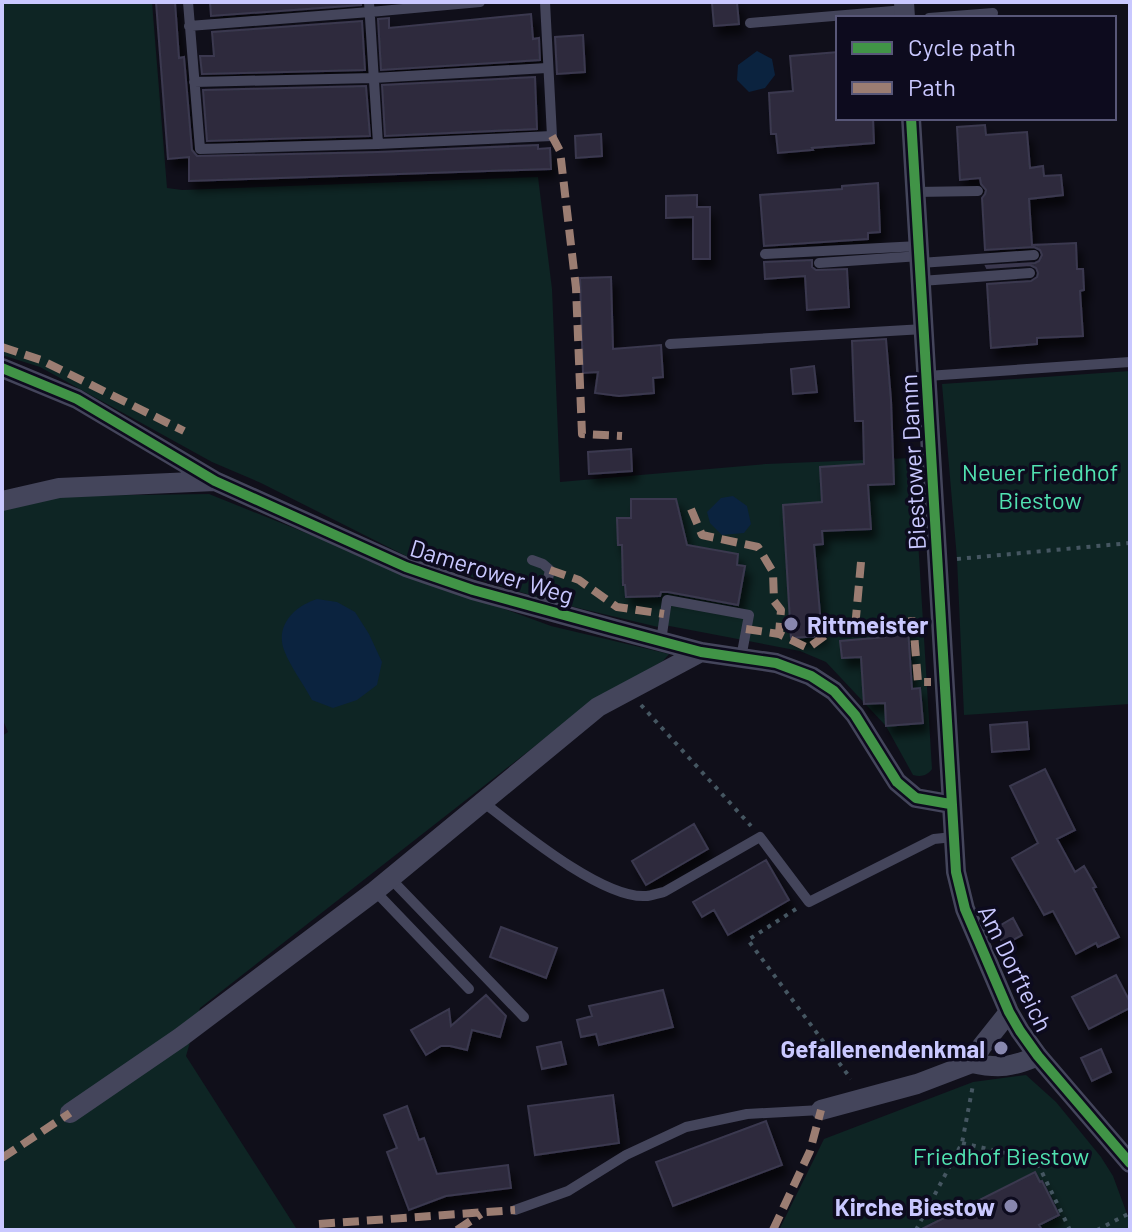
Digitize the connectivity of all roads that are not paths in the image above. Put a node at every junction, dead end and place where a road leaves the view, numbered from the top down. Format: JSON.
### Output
{"nodes":[{"id":1,"x":188,"y":2,"type":"edge"},
{"id":2,"x":480,"y":2,"type":"edge"},
{"id":3,"x":545,"y":2,"type":"edge"},
{"id":4,"x":369,"y":7,"type":"edge"},
{"id":5,"x":905,"y":10,"type":"edge"},
{"id":6,"x":993,"y":13,"type":"dead end"},
{"id":7,"x":955,"y":16,"type":"edge"},
{"id":8,"x":750,"y":23,"type":"dead end"},
{"id":9,"x":189,"y":26,"type":"junction"},
{"id":10,"x":547,"y":68,"type":"junction"},
{"id":11,"x":373,"y":78,"type":"junction"},
{"id":12,"x":194,"y":82,"type":"junction"},
{"id":13,"x":911,"y":120,"type":"edge"},
{"id":14,"x":378,"y":144,"type":"junction"},
{"id":15,"x":978,"y":191,"type":"dead end"},
{"id":16,"x":916,"y":192,"type":"junction"},
{"id":17,"x":765,"y":254,"type":"dead end"},
{"id":18,"x":1034,"y":255,"type":"dead end"},
{"id":19,"x":920,"y":261,"type":"junction"},
{"id":20,"x":819,"y":263,"type":"dead end"},
{"id":21,"x":1030,"y":273,"type":"dead end"},
{"id":22,"x":924,"y":329,"type":"junction"},
{"id":23,"x":670,"y":344,"type":"dead end"},
{"id":24,"x":1130,"y":362,"type":"edge"},
{"id":25,"x":2,"y":368,"type":"edge"},
{"id":26,"x":927,"y":376,"type":"junction"},
{"id":27,"x":215,"y":481,"type":"junction"},
{"id":28,"x":2,"y":501,"type":"edge"},
{"id":29,"x":532,"y":560,"type":"dead end"},
{"id":30,"x":541,"y":609,"type":"junction"},
{"id":31,"x":661,"y":641,"type":"junction"},
{"id":32,"x":701,"y":652,"type":"junction"},
{"id":33,"x":741,"y":658,"type":"junction"},
{"id":34,"x":483,"y":802,"type":"junction"},
{"id":35,"x":950,"y":804,"type":"junction"},
{"id":36,"x":953,"y":837,"type":"junction"},
{"id":37,"x":383,"y":884,"type":"junction"},
{"id":38,"x":469,"y":989,"type":"dead end"},
{"id":39,"x":1009,"y":1012,"type":"junction"},
{"id":40,"x":524,"y":1017,"type":"dead end"},
{"id":41,"x":1038,"y":1056,"type":"junction"},
{"id":42,"x":972,"y":1063,"type":"junction"},
{"id":43,"x":821,"y":1110,"type":"joint"},
{"id":44,"x":70,"y":1113,"type":"dead end"},
{"id":45,"x":1130,"y":1163,"type":"edge"},
{"id":46,"x":515,"y":1210,"type":"dead end"}],
"edges":[{"from":1,"to":9,"type":"lane"},
{"from":2,"to":4,"type":"lane"},
{"from":3,"to":10,"type":"lane"},
{"from":4,"to":9,"type":"lane"},
{"from":4,"to":11,"type":"lane"},
{"from":5,"to":8,"type":"lane"},
{"from":6,"to":7,"type":"lane"},
{"from":9,"to":12,"type":"lane"},
{"from":10,"to":11,"type":"lane"},
{"from":10,"to":14,"type":"lane"},
{"from":11,"to":12,"type":"lane"},
{"from":11,"to":14,"type":"lane"},
{"from":12,"to":14,"type":"lane"},
{"from":13,"to":16,"type":"street","name":"Biestower Damm"},
{"from":15,"to":16,"type":"lane"},
{"from":16,"to":19,"type":"street","name":"Biestower Damm"},
{"from":17,"to":19,"type":"lane"},
{"from":18,"to":19,"type":"lane"},
{"from":19,"to":20,"type":"lane"},
{"from":19,"to":21,"type":"lane"},
{"from":19,"to":22,"type":"street","name":"Biestower Damm"},
{"from":22,"to":23,"type":"lane"},
{"from":22,"to":26,"type":"street","name":"Biestower Damm"},
{"from":24,"to":26,"type":"lane"},
{"from":25,"to":27,"type":"street","name":"Damerower Weg"},
{"from":26,"to":35,"type":"street","name":"Biestower Damm"},
{"from":27,"to":28,"type":"street"},
{"from":27,"to":30,"type":"street","name":"Damerower Weg"},
{"from":29,"to":30,"type":"lane"},
{"from":30,"to":31,"type":"street","name":"Damerower Weg"},
{"from":31,"to":32,"type":"street","name":"Damerower Weg"},
{"from":31,"to":33,"type":"lane"},
{"from":32,"to":33,"type":"street","name":"Damerower Weg"},
{"from":32,"to":34,"type":"street"},
{"from":33,"to":35,"type":"street","name":"Damerower Weg"},
{"from":34,"to":36,"type":"lane"},
{"from":34,"to":37,"type":"street"},
{"from":35,"to":36,"type":"street","name":"Am Dorfteich"},
{"from":36,"to":39,"type":"street","name":"Am Dorfteich"},
{"from":37,"to":38,"type":"lane"},
{"from":37,"to":40,"type":"lane"},
{"from":37,"to":44,"type":"street"},
{"from":39,"to":41,"type":"street","name":"Am Dorfteich"},
{"from":39,"to":42,"type":"street","name":"Am Dorfteich"},
{"from":41,"to":42,"type":"street","name":"Am Dorfteich"},
{"from":41,"to":45,"type":"street","name":"Am Dorfteich"},
{"from":42,"to":43,"type":"street","name":"Am Dorfteich"},
{"from":43,"to":46,"type":"lane"}]}
